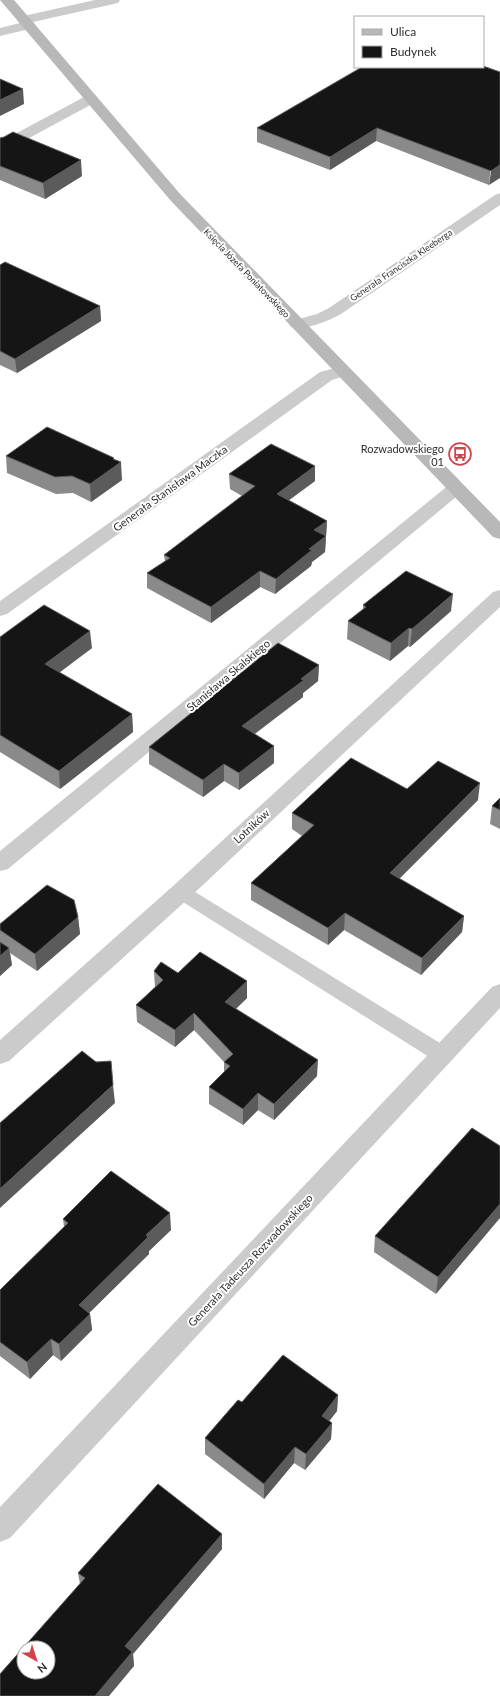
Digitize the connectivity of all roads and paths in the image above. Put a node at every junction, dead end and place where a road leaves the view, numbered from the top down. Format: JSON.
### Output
{"nodes":[{"id":1,"x":7,"y":0,"type":"edge"},
{"id":2,"x":113,"y":0,"type":"edge"},
{"id":3,"x":26,"y":23,"type":"junction"},
{"id":4,"x":0,"y":32,"type":"edge"},
{"id":5,"x":91,"y":99,"type":"junction"},
{"id":6,"x":0,"y":148,"type":"edge"},
{"id":7,"x":500,"y":198,"type":"edge"},
{"id":8,"x":297,"y":324,"type":"junction"},
{"id":9,"x":343,"y":371,"type":"junction"},
{"id":10,"x":456,"y":488,"type":"junction"},
{"id":11,"x":500,"y":533,"type":"edge"},
{"id":12,"x":500,"y":596,"type":"edge"},
{"id":13,"x":0,"y":610,"type":"edge"},
{"id":14,"x":0,"y":863,"type":"edge"},
{"id":15,"x":181,"y":892,"type":"junction"},
{"id":16,"x":500,"y":993,"type":"edge"},
{"id":17,"x":0,"y":1054,"type":"edge"},
{"id":18,"x":442,"y":1054,"type":"junction"},
{"id":19,"x":0,"y":1528,"type":"edge"}],
"edges":[{"from":1,"to":3,"type":"street","name":"Księcia Józefa Poniatowskiego"},
{"from":2,"to":3,"type":"street"},
{"from":3,"to":4,"type":"street"},
{"from":3,"to":5,"type":"street","name":"Księcia Józefa Poniatowskiego"},
{"from":5,"to":6,"type":"street"},
{"from":5,"to":8,"type":"street","name":"Księcia Józefa Poniatowskiego"},
{"from":7,"to":8,"type":"street","name":"Generała Franciszka Kleeberga"},
{"from":8,"to":9,"type":"street","name":"Księcia Józefa Poniatowskiego"},
{"from":9,"to":10,"type":"street","name":"Księcia Józefa Poniatowskiego"},
{"from":9,"to":13,"type":"street","name":"Generała Stanisława Maczka"},
{"from":10,"to":11,"type":"street","name":"Księcia Józefa Poniatowskiego"},
{"from":10,"to":14,"type":"street","name":"Stanisława Skalskiego"},
{"from":12,"to":15,"type":"street","name":"Lotników"},
{"from":15,"to":17,"type":"street","name":"Lotników"},
{"from":15,"to":18,"type":"lane"},
{"from":16,"to":18,"type":"street","name":"Generała Tadeusza Rozwadowskiego"},
{"from":18,"to":19,"type":"street","name":"Generała Tadeusza Rozwadowskiego"}]}
